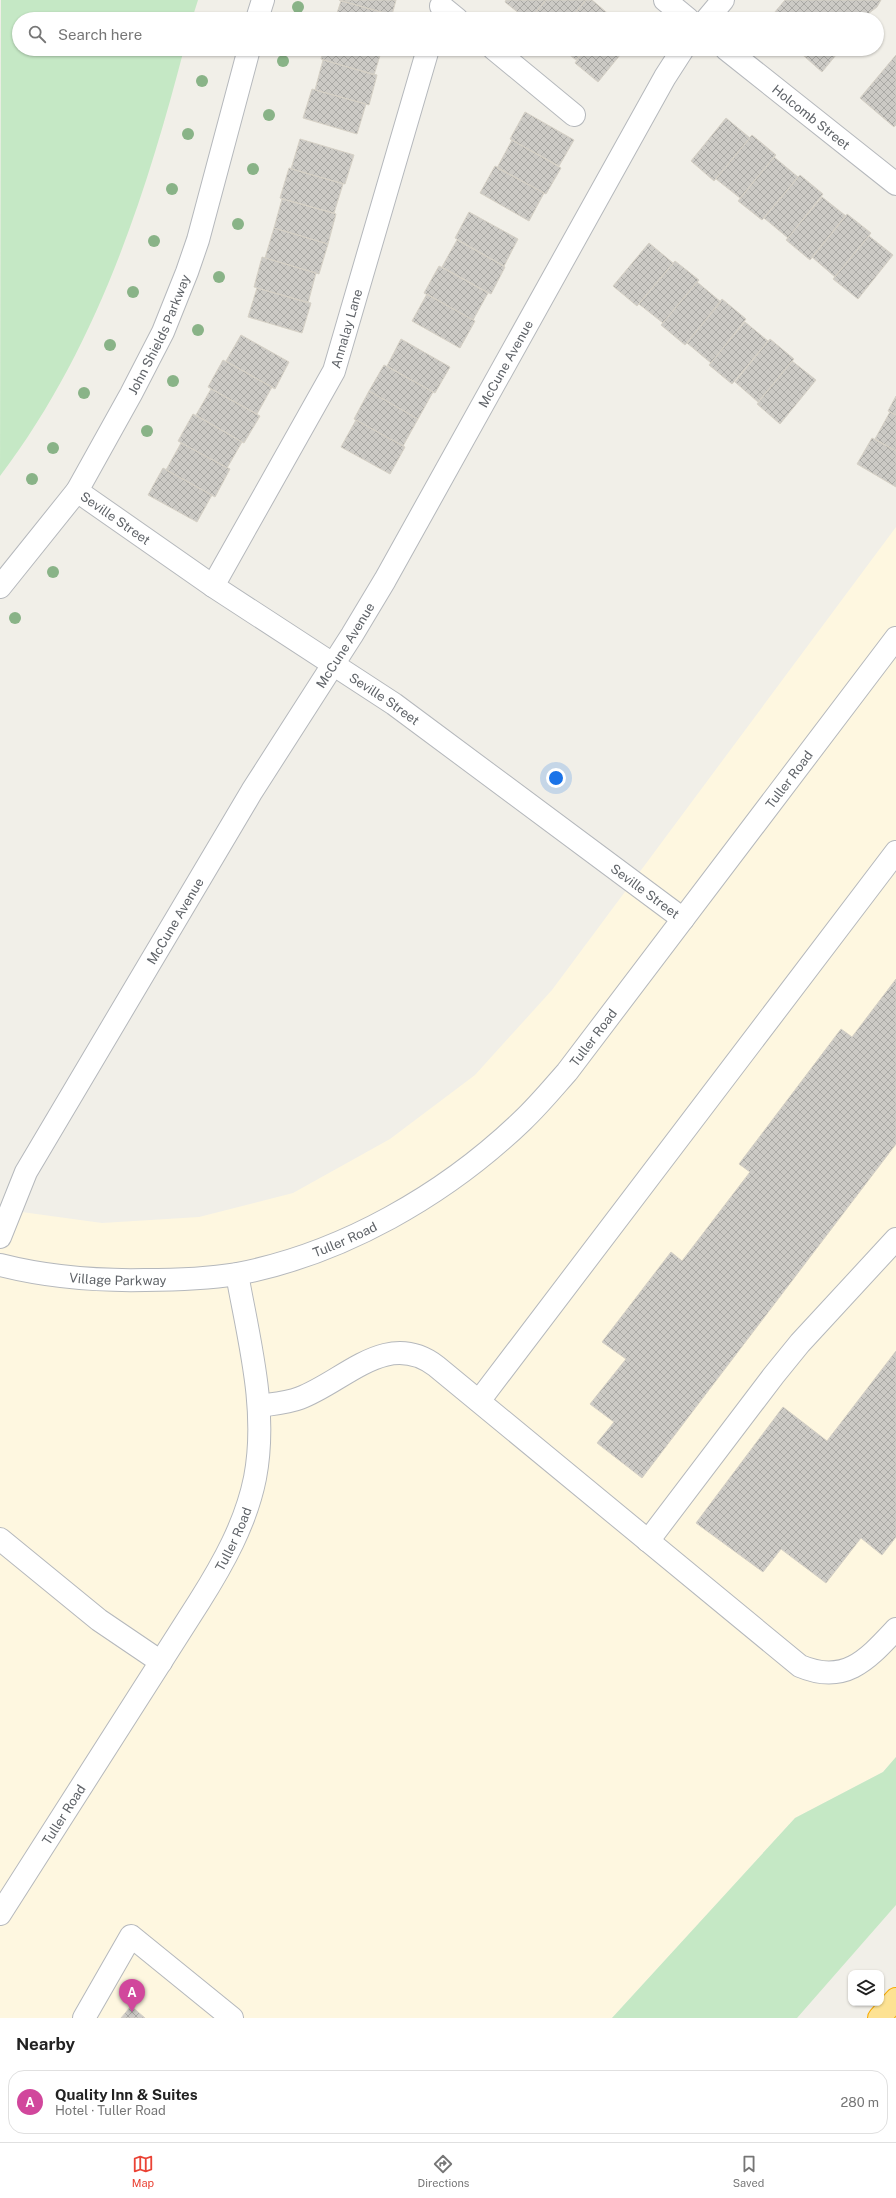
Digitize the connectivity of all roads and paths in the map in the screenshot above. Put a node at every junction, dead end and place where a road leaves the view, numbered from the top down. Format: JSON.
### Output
{"nodes":[{"id":1,"x":263,"y":0,"type":"edge"},
{"id":2,"x":665,"y":0,"type":"edge"},
{"id":3,"x":723,"y":0,"type":"edge"},
{"id":4,"x":259,"y":12,"type":"edge"},
{"id":5,"x":680,"y":12,"type":"edge"},
{"id":6,"x":712,"y":12,"type":"edge"},
{"id":7,"x":247,"y":56,"type":"edge"},
{"id":8,"x":426,"y":56,"type":"edge"},
{"id":9,"x":502,"y":56,"type":"edge"},
{"id":10,"x":678,"y":56,"type":"edge"},
{"id":11,"x":735,"y":56,"type":"edge"},
{"id":12,"x":574,"y":115,"type":"dead end"},
{"id":13,"x":896,"y":184,"type":"edge"},
{"id":14,"x":77,"y":491,"type":"junction"},
{"id":15,"x":214,"y":586,"type":"junction"},
{"id":16,"x":0,"y":587,"type":"edge"},
{"id":17,"x":896,"y":638,"type":"edge"},
{"id":18,"x":332,"y":665,"type":"junction"},
{"id":19,"x":896,"y":852,"type":"edge"},
{"id":20,"x":683,"y":919,"type":"junction"},
{"id":21,"x":0,"y":1237,"type":"edge"},
{"id":22,"x":896,"y":1239,"type":"edge"},
{"id":23,"x":0,"y":1265,"type":"edge"},
{"id":24,"x":237,"y":1274,"type":"junction"},
{"id":25,"x":479,"y":1401,"type":"junction"},
{"id":26,"x":259,"y":1406,"type":"junction"},
{"id":27,"x":0,"y":1539,"type":"edge"},
{"id":28,"x":648,"y":1541,"type":"junction"},
{"id":29,"x":896,"y":1629,"type":"edge"},
{"id":30,"x":161,"y":1662,"type":"junction"},
{"id":31,"x":0,"y":1914,"type":"edge"},
{"id":32,"x":896,"y":1999,"type":"edge"},
{"id":33,"x":84,"y":2018,"type":"edge"},
{"id":34,"x":232,"y":2018,"type":"edge"},
{"id":35,"x":879,"y":2018,"type":"edge"}],
"edges":[{"from":1,"to":4,"type":"street"},
{"from":2,"to":5,"type":"street"},
{"from":3,"to":6,"type":"street"},
{"from":7,"to":14,"type":"street","name":"John Shields Parkway"},
{"from":8,"to":15,"type":"street","name":"Annalay Lane"},
{"from":9,"to":12,"type":"street"},
{"from":10,"to":18,"type":"street","name":"McCune Avenue"},
{"from":11,"to":13,"type":"street","name":"Holcomb Street"},
{"from":14,"to":15,"type":"street","name":"Seville Street"},
{"from":14,"to":16,"type":"street","name":"John Shields Parkway"},
{"from":15,"to":18,"type":"street","name":"Seville Street"},
{"from":17,"to":20,"type":"street","name":"Tuller Road"},
{"from":18,"to":20,"type":"street","name":"Seville Street"},
{"from":18,"to":21,"type":"street","name":"McCune Avenue"},
{"from":19,"to":25,"type":"street"},
{"from":20,"to":24,"type":"street","name":"Tuller Road"},
{"from":22,"to":28,"type":"street"},
{"from":23,"to":24,"type":"street","name":"Village Parkway"},
{"from":24,"to":26,"type":"street","name":"Tuller Road"},
{"from":25,"to":26,"type":"street"},
{"from":25,"to":28,"type":"street"},
{"from":26,"to":30,"type":"street","name":"Tuller Road"},
{"from":27,"to":30,"type":"street"},
{"from":28,"to":29,"type":"street"},
{"from":30,"to":31,"type":"street","name":"Tuller Road"},
{"from":32,"to":35,"type":"highway"},
{"from":33,"to":34,"type":"street"}]}
